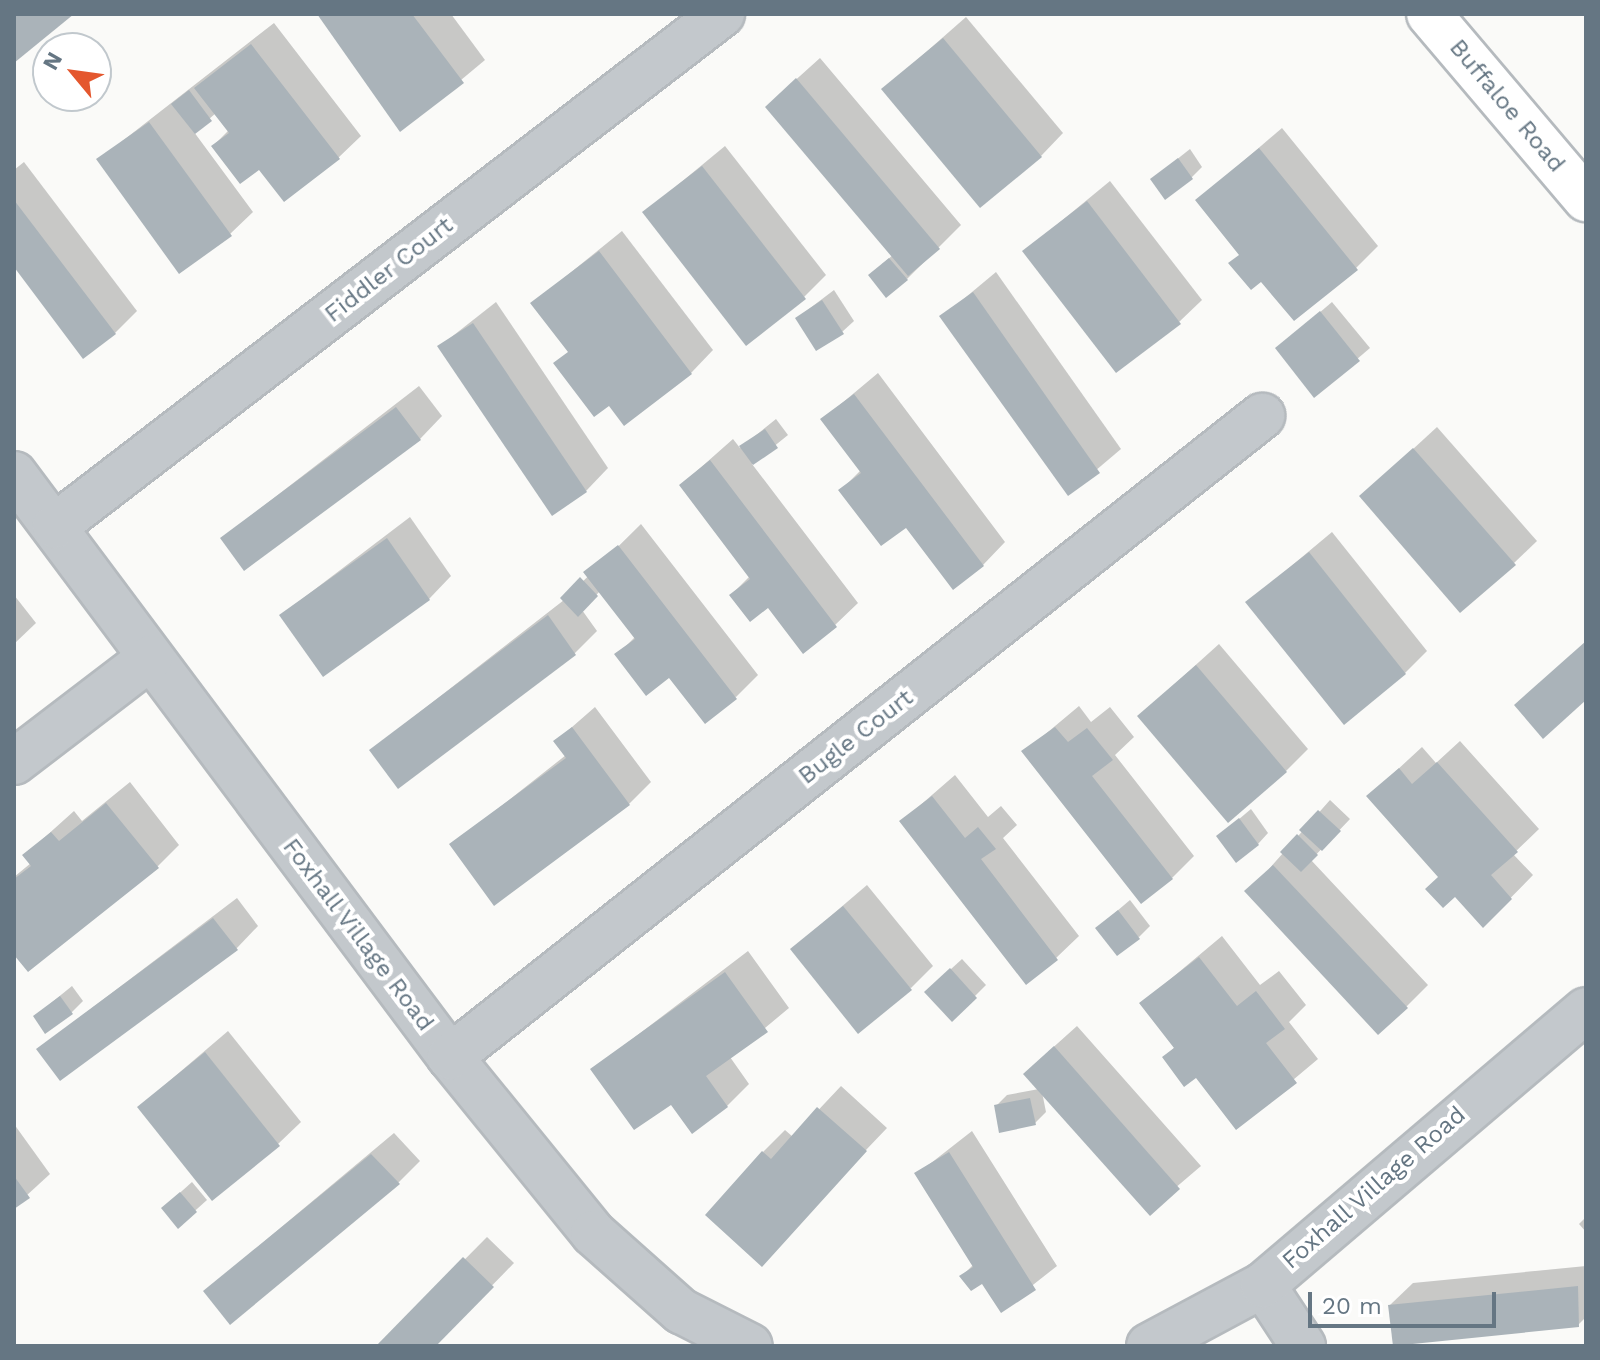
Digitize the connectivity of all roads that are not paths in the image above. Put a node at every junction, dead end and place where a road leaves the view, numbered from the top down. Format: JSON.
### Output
{"nodes":[{"id":1,"x":722,"y":14,"type":"edge"},
{"id":2,"x":1429,"y":14,"type":"edge"},
{"id":3,"x":1586,"y":199,"type":"edge"},
{"id":4,"x":1262,"y":416,"type":"dead end"},
{"id":5,"x":14,"y":474,"type":"edge"},
{"id":6,"x":55,"y":526,"type":"junction"},
{"id":7,"x":150,"y":658,"type":"junction"},
{"id":8,"x":14,"y":762,"type":"edge"},
{"id":9,"x":1586,"y":1010,"type":"edge"},
{"id":10,"x":450,"y":1057,"type":"junction"},
{"id":11,"x":1263,"y":1285,"type":"junction"},
{"id":12,"x":750,"y":1346,"type":"edge"},
{"id":13,"x":1149,"y":1346,"type":"edge"},
{"id":14,"x":1303,"y":1346,"type":"edge"}],
"edges":[{"from":1,"to":6,"type":"street","name":"Fiddler Court"},
{"from":2,"to":3,"type":"main road","name":"Buffaloe Road"},
{"from":4,"to":10,"type":"street","name":"Bugle Court"},
{"from":5,"to":6,"type":"street","name":"Foxhall Village Road"},
{"from":6,"to":7,"type":"street","name":"Foxhall Village Road"},
{"from":7,"to":8,"type":"street"},
{"from":7,"to":10,"type":"street","name":"Foxhall Village Road"},
{"from":9,"to":11,"type":"street","name":"Foxhall Village Road"},
{"from":10,"to":12,"type":"street","name":"Foxhall Village Road"},
{"from":11,"to":13,"type":"street","name":"Foxhall Village Road"},
{"from":11,"to":14,"type":"street"}]}
